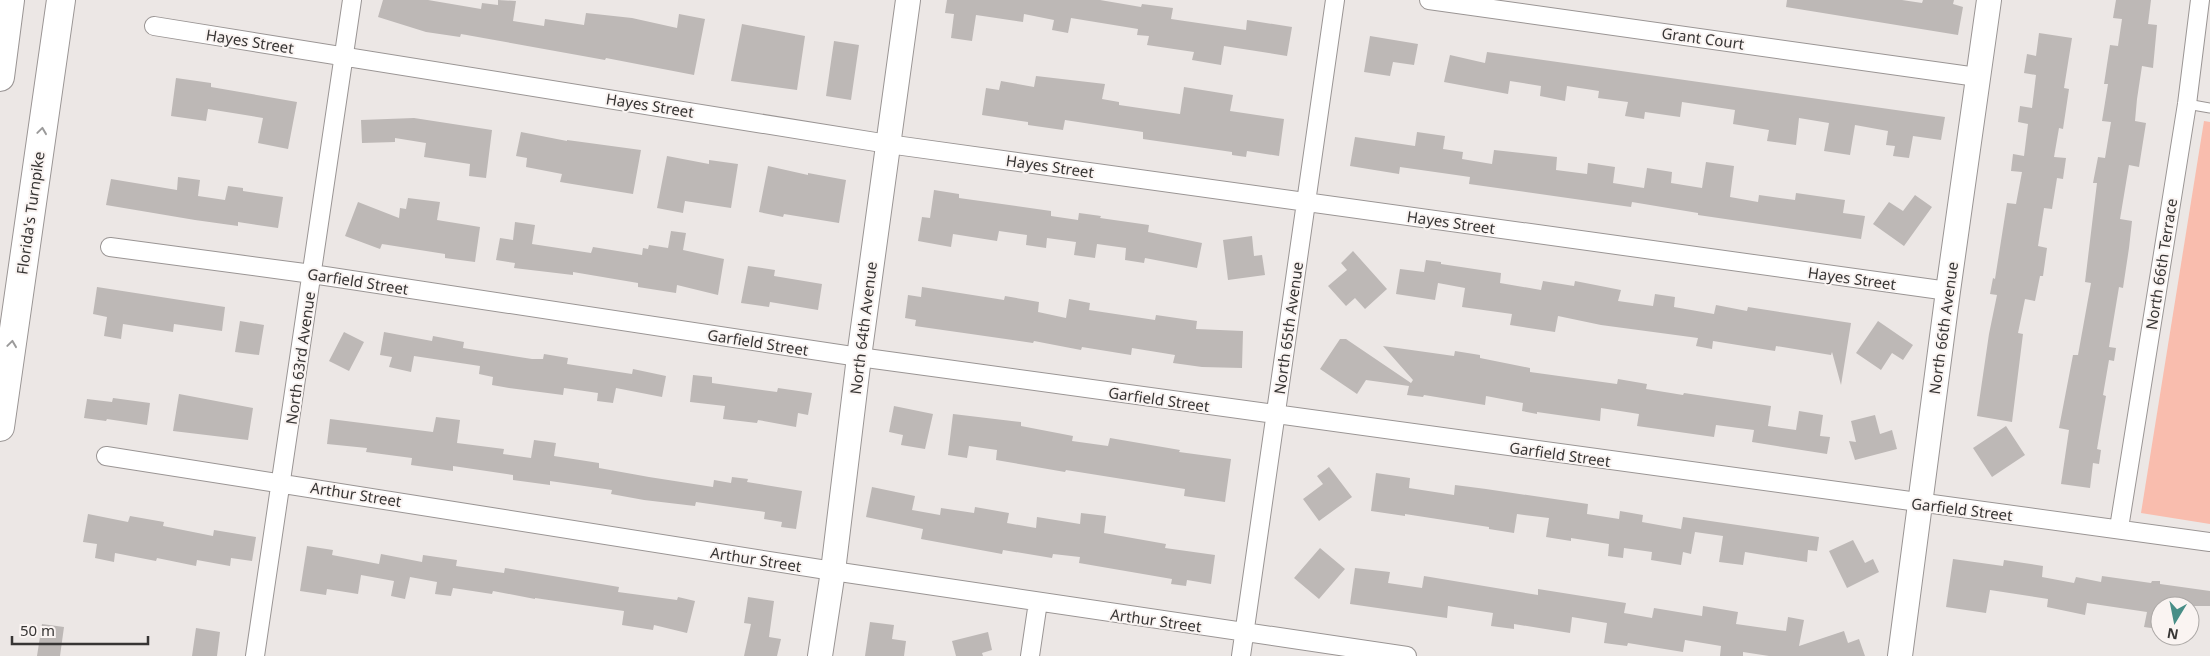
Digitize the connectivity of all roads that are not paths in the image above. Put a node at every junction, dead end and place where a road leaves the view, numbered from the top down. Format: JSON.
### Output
{"nodes":[{"id":1,"x":10,"y":0,"type":"edge"},
{"id":2,"x":61,"y":0,"type":"edge"},
{"id":3,"x":352,"y":0,"type":"edge"},
{"id":4,"x":908,"y":0,"type":"edge"},
{"id":5,"x":1335,"y":0,"type":"edge"},
{"id":6,"x":1429,"y":0,"type":"edge"},
{"id":7,"x":1989,"y":0,"type":"edge"},
{"id":8,"x":2200,"y":0,"type":"edge"},
{"id":9,"x":154,"y":26,"type":"dead end"},
{"id":10,"x":344,"y":55,"type":"junction"},
{"id":11,"x":0,"y":77,"type":"edge"},
{"id":12,"x":1977,"y":77,"type":"junction"},
{"id":13,"x":2187,"y":104,"type":"junction"},
{"id":14,"x":2210,"y":108,"type":"edge"},
{"id":15,"x":888,"y":144,"type":"junction"},
{"id":16,"x":1305,"y":202,"type":"junction"},
{"id":17,"x":110,"y":247,"type":"dead end"},
{"id":18,"x":312,"y":274,"type":"junction"},
{"id":19,"x":1948,"y":291,"type":"junction"},
{"id":20,"x":859,"y":357,"type":"junction"},
{"id":21,"x":1276,"y":415,"type":"junction"},
{"id":22,"x":0,"y":427,"type":"edge"},
{"id":23,"x":106,"y":456,"type":"dead end"},
{"id":24,"x":282,"y":482,"type":"junction"},
{"id":25,"x":1920,"y":504,"type":"junction"},
{"id":26,"x":2119,"y":528,"type":"junction"},
{"id":27,"x":2210,"y":542,"type":"edge"},
{"id":28,"x":833,"y":571,"type":"junction"},
{"id":29,"x":1038,"y":602,"type":"junction"},
{"id":30,"x":1244,"y":633,"type":"junction"},
{"id":31,"x":255,"y":656,"type":"edge"},
{"id":32,"x":820,"y":656,"type":"edge"},
{"id":33,"x":1030,"y":656,"type":"edge"},
{"id":34,"x":1241,"y":656,"type":"edge"},
{"id":35,"x":1407,"y":656,"type":"edge"},
{"id":36,"x":1900,"y":656,"type":"edge"}],
"edges":[{"from":1,"to":11,"type":"highway"},
{"from":22,"to":2,"type":"highway","name":"Florida's Turnpike","one_way":true},
{"from":3,"to":10,"type":"street","name":"North 63rd Avenue"},
{"from":4,"to":15,"type":"street","name":"North 64th Avenue"},
{"from":5,"to":16,"type":"street","name":"North 65th Avenue"},
{"from":6,"to":12,"type":"street","name":"Grant Court"},
{"from":7,"to":12,"type":"street","name":"North 66th Avenue"},
{"from":8,"to":13,"type":"street","name":"North 66th Terrace"},
{"from":9,"to":10,"type":"street","name":"Hayes Street"},
{"from":10,"to":15,"type":"street","name":"Hayes Street"},
{"from":10,"to":18,"type":"street","name":"North 63rd Avenue"},
{"from":12,"to":19,"type":"street","name":"North 66th Avenue"},
{"from":13,"to":14,"type":"lane"},
{"from":13,"to":26,"type":"street","name":"North 66th Terrace"},
{"from":15,"to":16,"type":"street","name":"Hayes Street"},
{"from":15,"to":20,"type":"street","name":"North 64th Avenue"},
{"from":16,"to":19,"type":"street","name":"Hayes Street"},
{"from":16,"to":21,"type":"street","name":"North 65th Avenue"},
{"from":17,"to":18,"type":"street","name":"Garfield Street"},
{"from":18,"to":20,"type":"street","name":"Garfield Street"},
{"from":18,"to":24,"type":"street","name":"North 63rd Avenue"},
{"from":19,"to":25,"type":"street","name":"North 66th Avenue"},
{"from":20,"to":21,"type":"street","name":"Garfield Street"},
{"from":20,"to":28,"type":"street","name":"North 64th Avenue"},
{"from":21,"to":25,"type":"street","name":"Garfield Street"},
{"from":21,"to":30,"type":"street","name":"North 65th Avenue"},
{"from":23,"to":24,"type":"street","name":"Arthur Street"},
{"from":24,"to":28,"type":"street","name":"Arthur Street"},
{"from":24,"to":31,"type":"street","name":"North 63rd Avenue"},
{"from":25,"to":26,"type":"street","name":"Garfield Street"},
{"from":25,"to":36,"type":"street","name":"North 66th Avenue"},
{"from":26,"to":27,"type":"street","name":"Garfield Street"},
{"from":28,"to":29,"type":"street","name":"Arthur Street"},
{"from":28,"to":32,"type":"street","name":"North 64th Avenue"},
{"from":29,"to":30,"type":"street","name":"Arthur Street"},
{"from":29,"to":33,"type":"street"},
{"from":30,"to":34,"type":"street","name":"North 65th Avenue"},
{"from":30,"to":35,"type":"street","name":"Arthur Street"}]}
